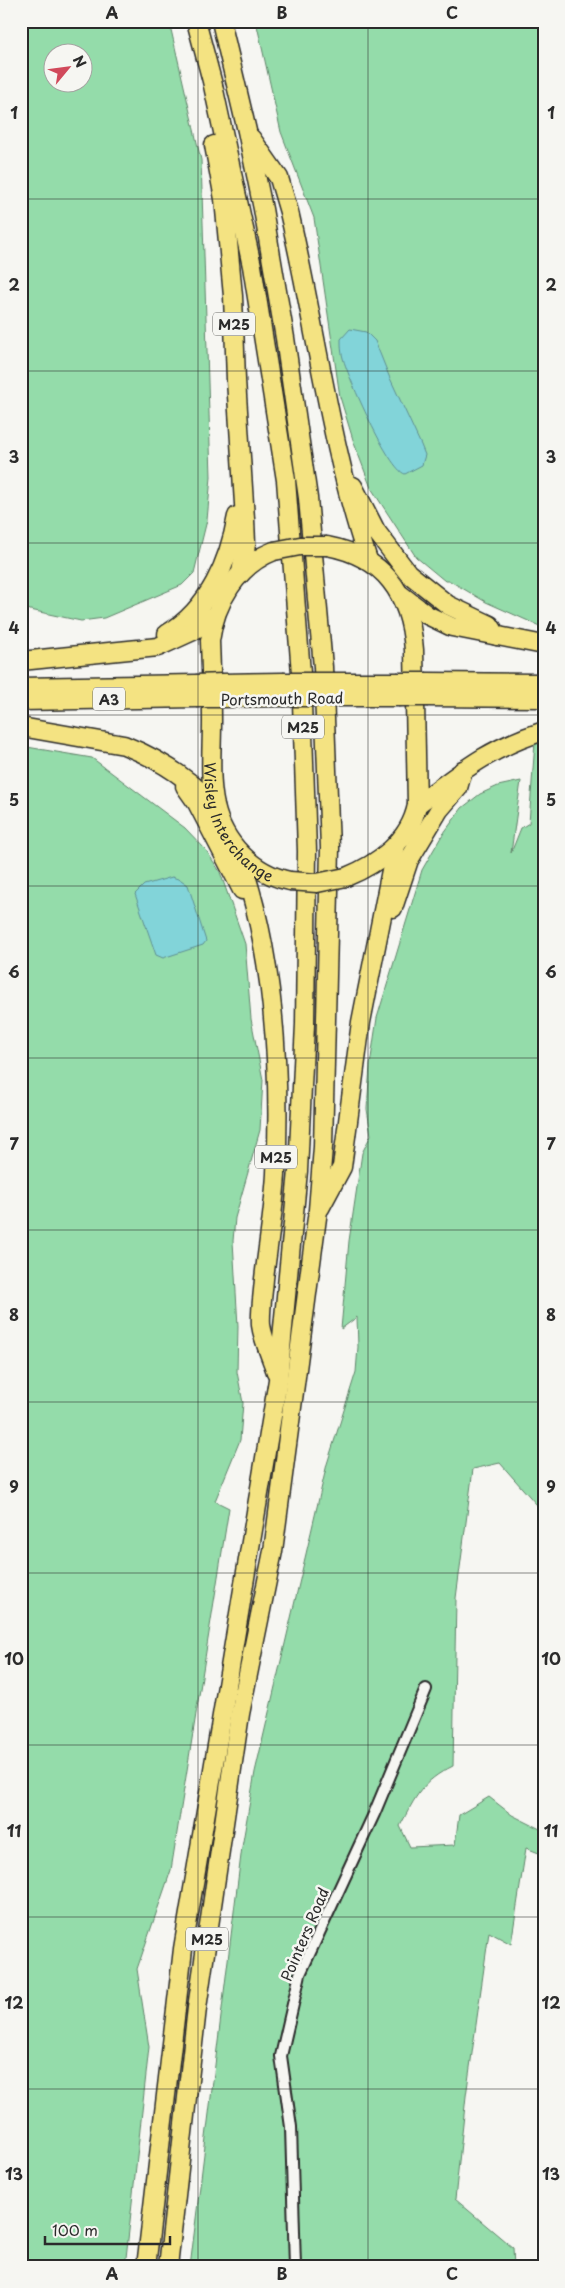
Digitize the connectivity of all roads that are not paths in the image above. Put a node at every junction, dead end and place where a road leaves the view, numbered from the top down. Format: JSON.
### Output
{"nodes":[{"id":1,"x":196,"y":21,"type":"edge"},
{"id":2,"x":221,"y":21,"type":"edge"},
{"id":3,"x":212,"y":81,"type":"junction"},
{"id":4,"x":247,"y":131,"type":"junction"},
{"id":5,"x":343,"y":471,"type":"junction"},
{"id":6,"x":243,"y":503,"type":"junction"},
{"id":7,"x":368,"y":560,"type":"junction"},
{"id":8,"x":241,"y":573,"type":"junction"},
{"id":9,"x":401,"y":595,"type":"junction"},
{"id":10,"x":216,"y":614,"type":"junction"},
{"id":11,"x":497,"y":636,"type":"junction"},
{"id":12,"x":544,"y":645,"type":"edge"},
{"id":13,"x":158,"y":647,"type":"junction"},
{"id":14,"x":21,"y":661,"type":"edge"},
{"id":15,"x":544,"y":683,"type":"edge"},
{"id":16,"x":21,"y":687,"type":"edge"},
{"id":17,"x":428,"y":689,"type":"junction"},
{"id":18,"x":197,"y":691,"type":"junction"},
{"id":19,"x":544,"y":698,"type":"edge"},
{"id":20,"x":21,"y":701,"type":"edge"},
{"id":21,"x":21,"y":726,"type":"edge"},
{"id":22,"x":544,"y":731,"type":"edge"},
{"id":23,"x":463,"y":770,"type":"junction"},
{"id":24,"x":176,"y":773,"type":"junction"},
{"id":25,"x":417,"y":805,"type":"junction"},
{"id":26,"x":215,"y":806,"type":"junction"},
{"id":27,"x":396,"y":846,"type":"junction"},
{"id":28,"x":238,"y":852,"type":"junction"},
{"id":29,"x":382,"y":919,"type":"junction"},
{"id":30,"x":261,"y":933,"type":"junction"},
{"id":31,"x":318,"y":1210,"type":"junction"},
{"id":32,"x":278,"y":1380,"type":"junction"},
{"id":33,"x":426,"y":1689,"type":"dead end"},
{"id":34,"x":146,"y":2267,"type":"edge"},
{"id":35,"x":168,"y":2267,"type":"edge"},
{"id":36,"x":296,"y":2267,"type":"edge"}],
"edges":[{"from":1,"to":3,"type":"highway","number":"M25"},
{"from":2,"to":4,"type":"highway","number":"M25"},
{"from":3,"to":6,"type":"highway","number":"M25"},
{"from":3,"to":32,"type":"highway","number":"M25"},
{"from":4,"to":5,"type":"highway","number":"M25"},
{"from":4,"to":31,"type":"highway","number":"M25"},
{"from":5,"to":7,"type":"highway","number":"M25"},
{"from":5,"to":11,"type":"highway","number":"M25"},
{"from":6,"to":8,"type":"highway","number":"M25"},
{"from":6,"to":13,"type":"highway","number":"M25"},
{"from":7,"to":8,"type":"highway","name":"Wisley Interchange","bridge":true},
{"from":7,"to":9,"type":"highway","name":"Wisley Interchange"},
{"from":8,"to":10,"type":"highway","name":"Wisley Interchange"},
{"from":9,"to":11,"type":"highway"},
{"from":9,"to":25,"type":"highway","name":"Wisley Interchange"},
{"from":10,"to":13,"type":"highway"},
{"from":10,"to":26,"type":"highway","name":"Wisley Interchange"},
{"from":11,"to":12,"type":"highway"},
{"from":13,"to":14,"type":"highway"},
{"from":15,"to":17,"type":"highway","name":"Portsmouth Road","number":"A3"},
{"from":16,"to":18,"type":"highway","name":"Portsmouth Road","number":"A3"},
{"from":17,"to":18,"type":"highway","name":"Portsmouth Road","number":"A3","bridge":true},
{"from":17,"to":19,"type":"highway","name":"Portsmouth Road","number":"A3"},
{"from":18,"to":20,"type":"highway","name":"Portsmouth Road","number":"A3"},
{"from":21,"to":24,"type":"highway"},
{"from":22,"to":23,"type":"highway"},
{"from":23,"to":25,"type":"highway"},
{"from":23,"to":29,"type":"highway","number":"M25"},
{"from":24,"to":26,"type":"highway"},
{"from":24,"to":30,"type":"highway","number":"M25"},
{"from":25,"to":27,"type":"highway","name":"Wisley Interchange"},
{"from":26,"to":28,"type":"highway","name":"Wisley Interchange"},
{"from":27,"to":28,"type":"highway","name":"Wisley Interchange","bridge":true},
{"from":27,"to":29,"type":"highway","number":"M25"},
{"from":28,"to":30,"type":"highway"},
{"from":29,"to":31,"type":"highway","number":"M25"},
{"from":30,"to":32,"type":"highway","number":"M25"},
{"from":31,"to":35,"type":"highway","number":"M25"},
{"from":32,"to":34,"type":"highway","number":"M25"},
{"from":33,"to":36,"type":"street","name":"Pointers Road"}]}
